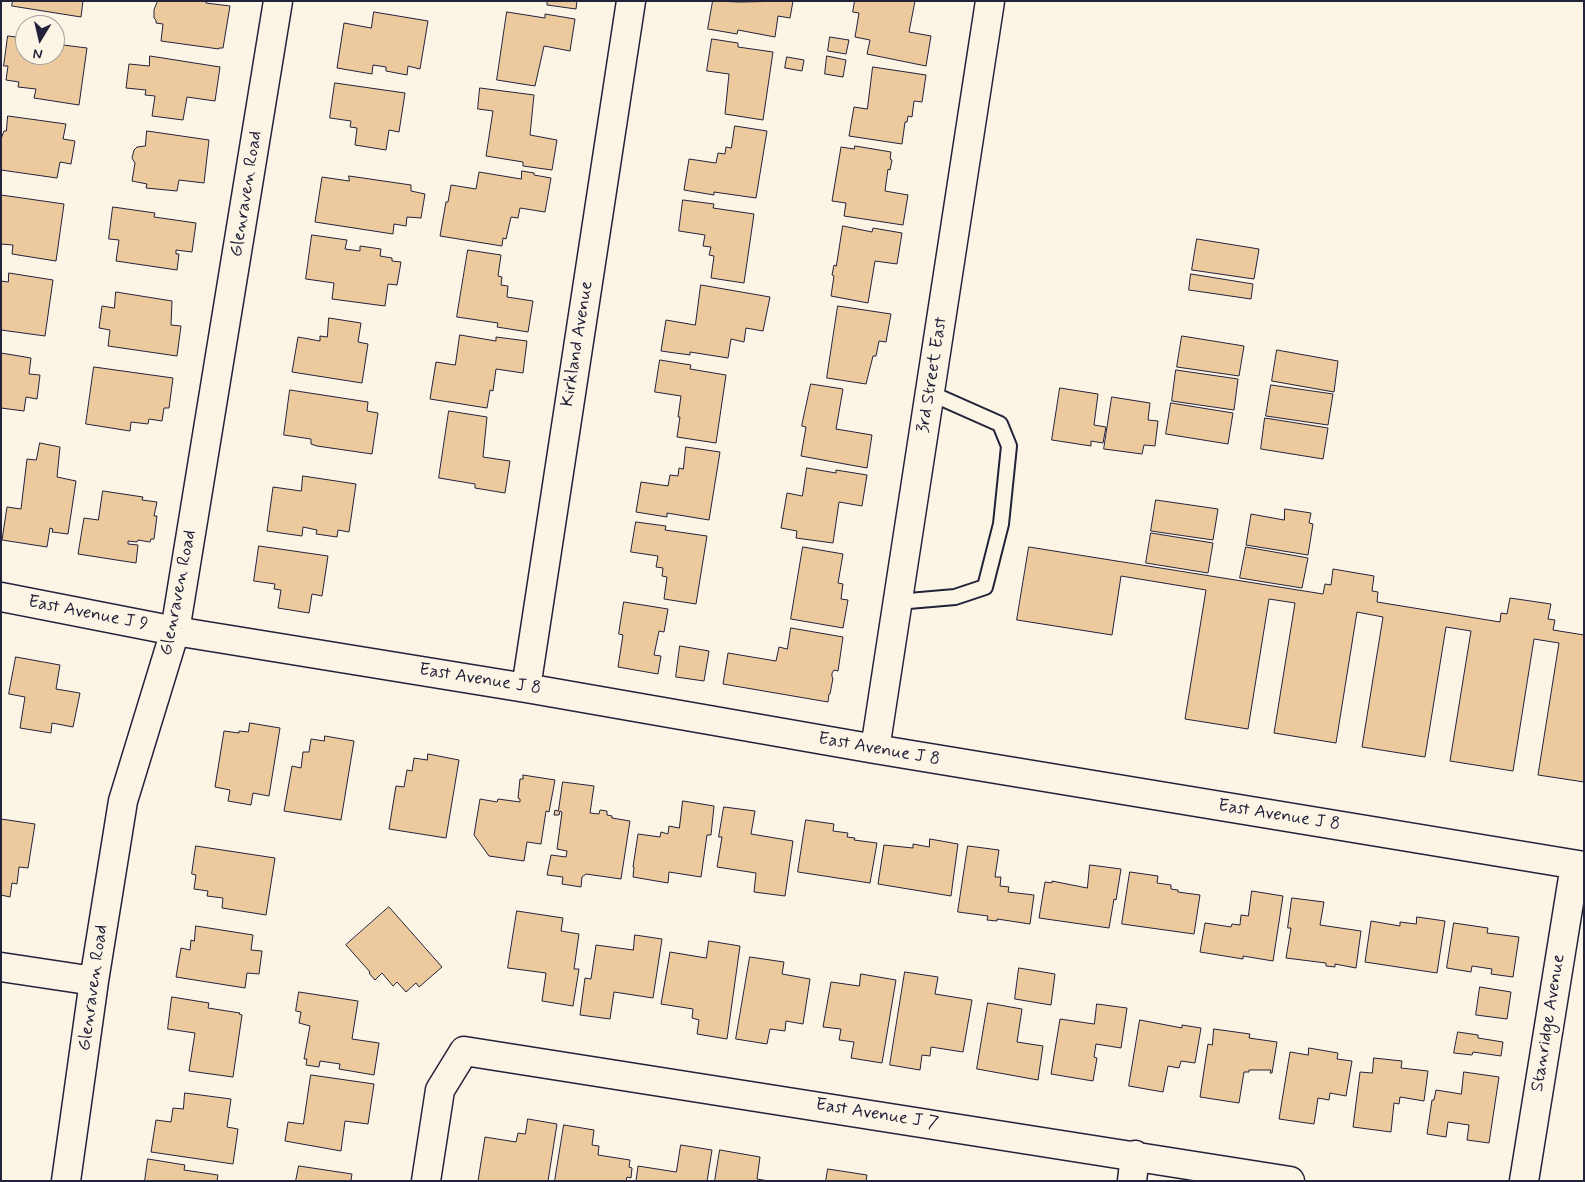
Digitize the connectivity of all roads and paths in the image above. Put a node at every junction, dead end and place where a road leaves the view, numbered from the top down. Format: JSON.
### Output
{"nodes":[{"id":1,"x":278,"y":1,"type":"edge"},
{"id":2,"x":631,"y":1,"type":"edge"},
{"id":3,"x":990,"y":1,"type":"edge"},
{"id":4,"x":930,"y":393,"type":"junction"},
{"id":5,"x":1,"y":597,"type":"edge"},
{"id":6,"x":898,"y":602,"type":"junction"},
{"id":7,"x":175,"y":631,"type":"junction"},
{"id":8,"x":526,"y":688,"type":"junction"},
{"id":9,"x":875,"y":749,"type":"junction"},
{"id":10,"x":1579,"y":866,"type":"edge"},
{"id":11,"x":1,"y":967,"type":"edge"},
{"id":12,"x":94,"y":981,"type":"junction"},
{"id":13,"x":1134,"y":1168,"type":"edge"},
{"id":14,"x":66,"y":1181,"type":"edge"},
{"id":15,"x":426,"y":1181,"type":"edge"},
{"id":16,"x":1290,"y":1181,"type":"edge"},
{"id":17,"x":1524,"y":1181,"type":"edge"}],
"edges":[{"from":1,"to":7,"type":"street","name":"Glenraven Road"},
{"from":2,"to":8,"type":"street","name":"Kirkland Avenue"},
{"from":3,"to":4,"type":"street","name":"3rd Street East"},
{"from":4,"to":6,"type":"street","name":"3rd Street East"},
{"from":4,"to":6,"type":"lane"},
{"from":5,"to":7,"type":"street","name":"East Avenue J 9"},
{"from":6,"to":9,"type":"street","name":"3rd Street East"},
{"from":7,"to":8,"type":"street","name":"East Avenue J 8"},
{"from":7,"to":12,"type":"street","name":"Glenraven Road"},
{"from":8,"to":9,"type":"street","name":"East Avenue J 8"},
{"from":9,"to":10,"type":"street","name":"East Avenue J 8"},
{"from":10,"to":17,"type":"street","name":"Stanridge Avenue"},
{"from":11,"to":12,"type":"street"},
{"from":12,"to":14,"type":"street","name":"Glenraven Road"},
{"from":13,"to":15,"type":"street","name":"East Avenue J 7"},
{"from":13,"to":16,"type":"street","name":"East Avenue J 7"}]}
